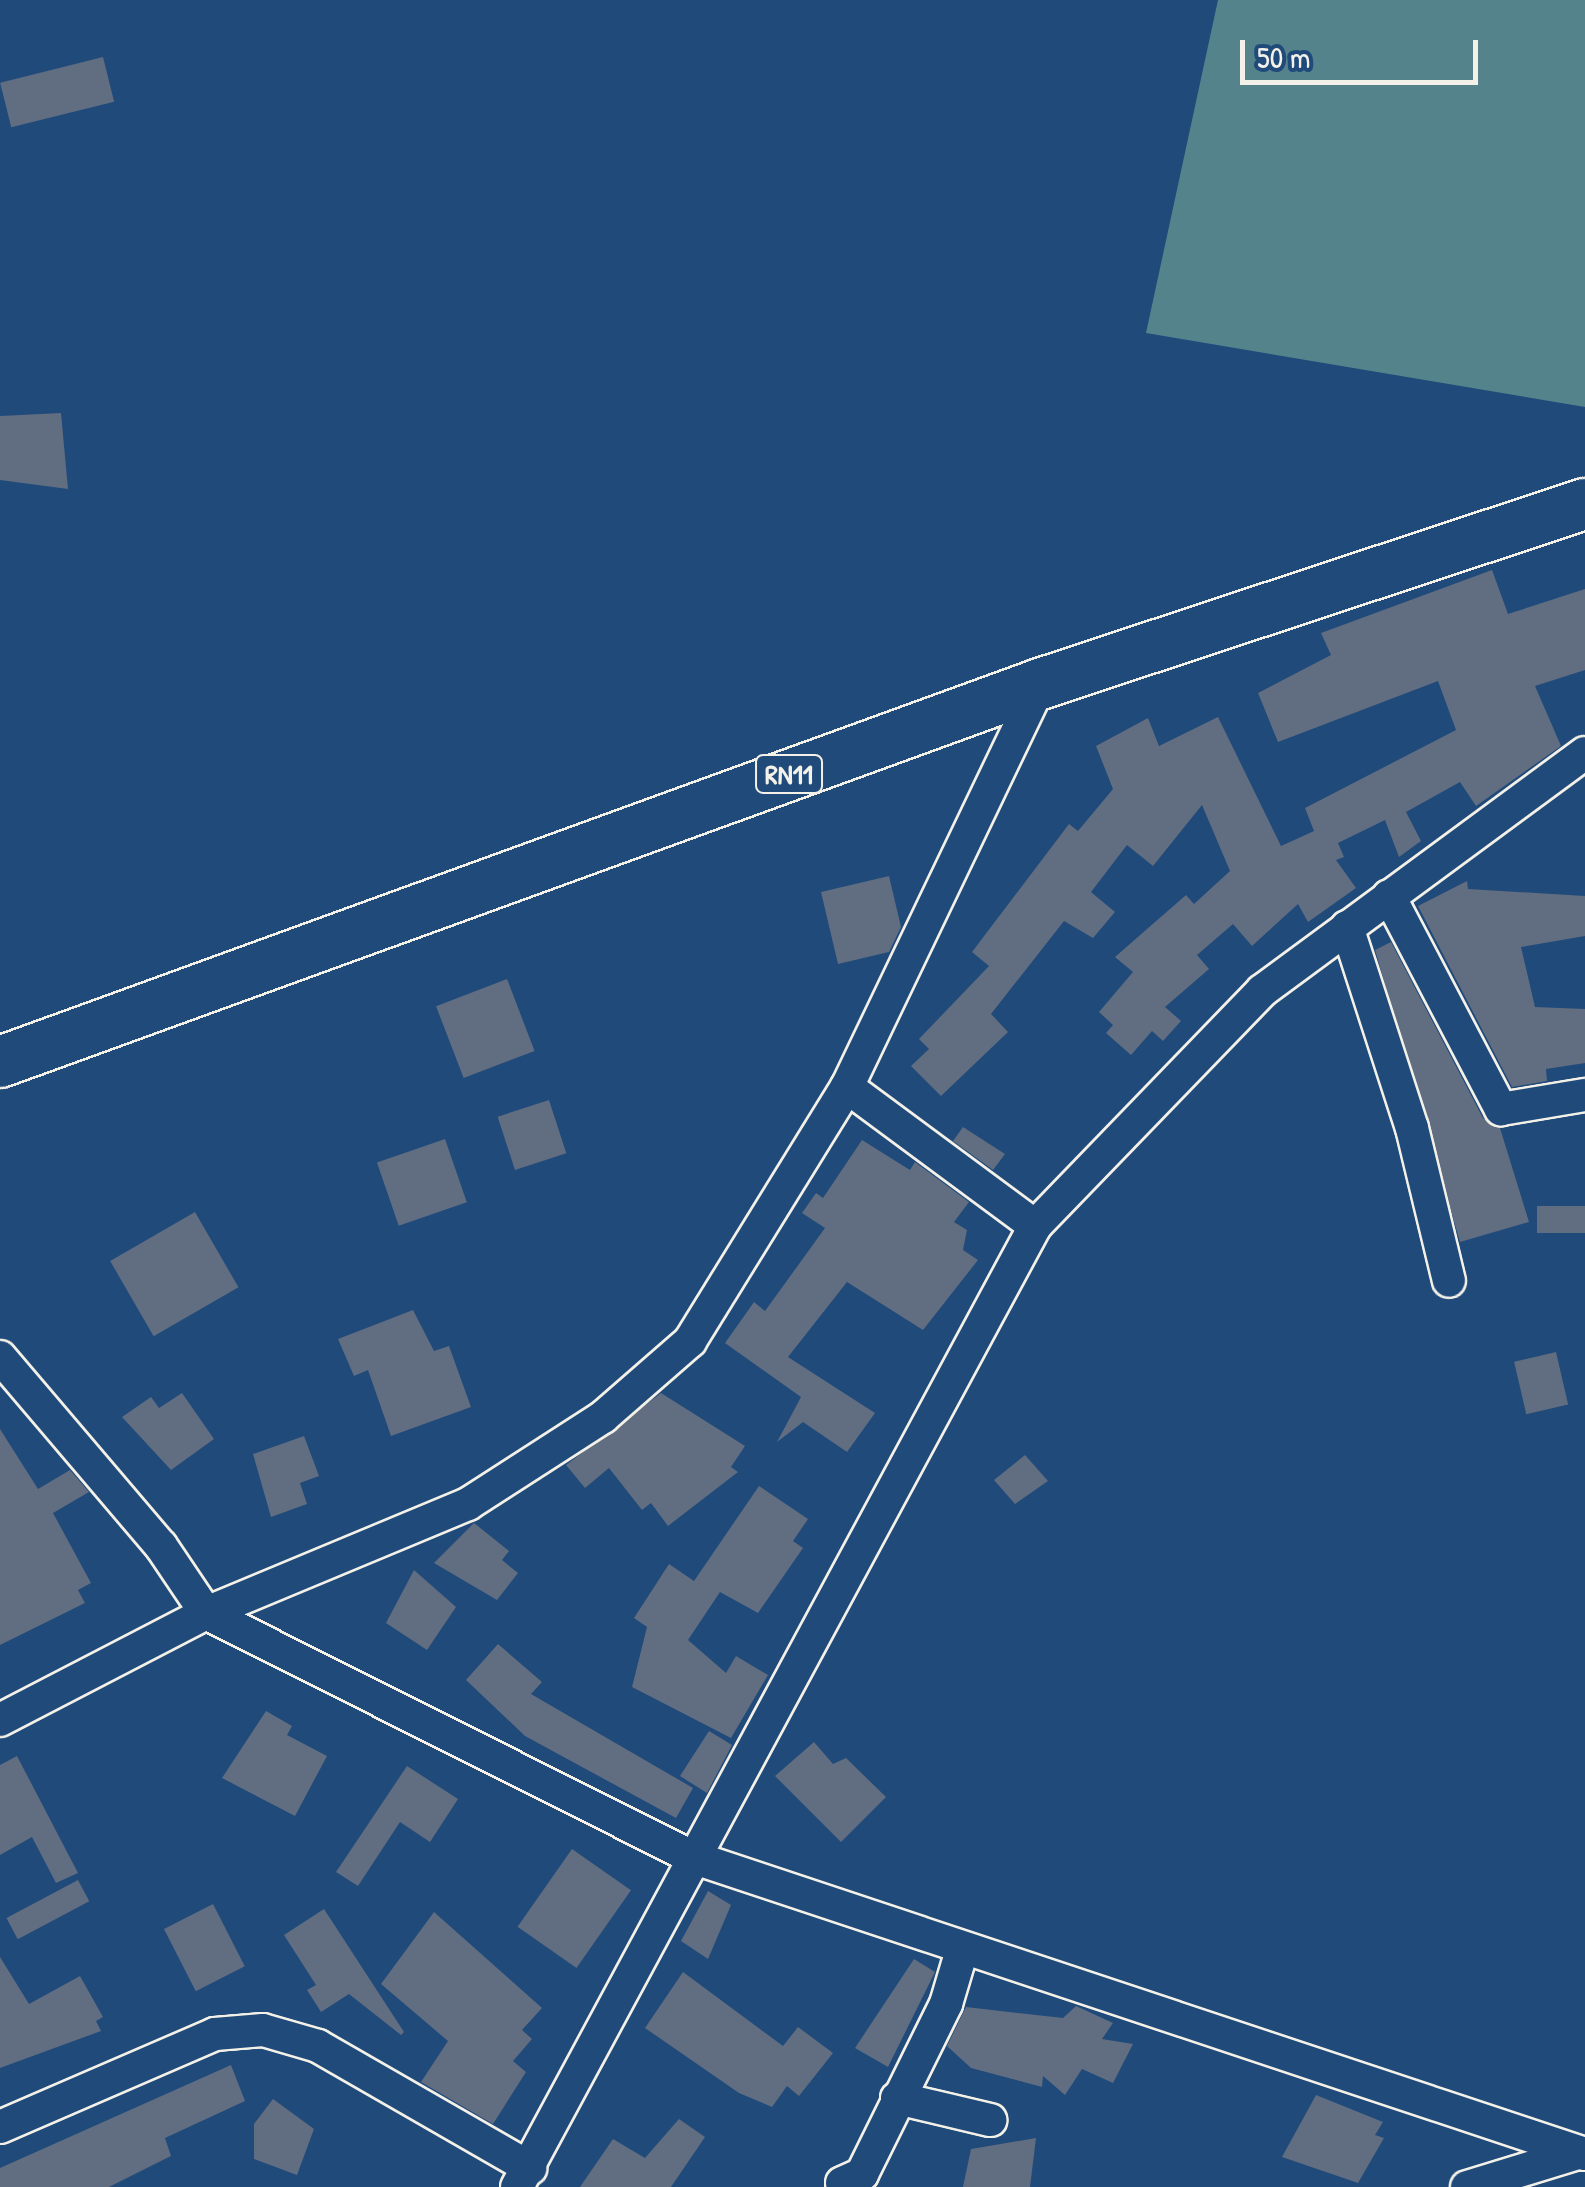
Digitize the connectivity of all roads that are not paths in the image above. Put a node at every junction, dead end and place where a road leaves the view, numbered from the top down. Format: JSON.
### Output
{"nodes":[{"id":1,"x":1585,"y":504,"type":"edge"},
{"id":2,"x":1040,"y":684,"type":"junction"},
{"id":3,"x":1585,"y":753,"type":"edge"},
{"id":4,"x":1389,"y":896,"type":"junction"},
{"id":5,"x":1347,"y":928,"type":"junction"},
{"id":6,"x":0,"y":1062,"type":"edge"},
{"id":7,"x":848,"y":1087,"type":"junction"},
{"id":8,"x":1585,"y":1094,"type":"edge"},
{"id":9,"x":1035,"y":1226,"type":"junction"},
{"id":10,"x":1448,"y":1281,"type":"dead end"},
{"id":11,"x":0,"y":1357,"type":"edge"},
{"id":12,"x":206,"y":1613,"type":"junction"},
{"id":13,"x":0,"y":1720,"type":"edge"},
{"id":14,"x":692,"y":1858,"type":"junction"},
{"id":15,"x":962,"y":1950,"type":"junction"},
{"id":16,"x":897,"y":2098,"type":"junction"},
{"id":17,"x":990,"y":2120,"type":"dead end"},
{"id":18,"x":0,"y":2127,"type":"edge"},
{"id":19,"x":1580,"y":2154,"type":"edge"},
{"id":20,"x":523,"y":2178,"type":"edge"},
{"id":21,"x":842,"y":2183,"type":"dead end"},
{"id":22,"x":1467,"y":2187,"type":"edge"}],
"edges":[{"from":1,"to":2,"type":"main road","number":"RN11"},
{"from":2,"to":6,"type":"main road","number":"RN11"},
{"from":2,"to":7,"type":"street"},
{"from":3,"to":4,"type":"street"},
{"from":4,"to":5,"type":"street"},
{"from":4,"to":8,"type":"street"},
{"from":5,"to":9,"type":"street"},
{"from":5,"to":10,"type":"street"},
{"from":7,"to":9,"type":"street"},
{"from":7,"to":12,"type":"street"},
{"from":9,"to":14,"type":"street"},
{"from":11,"to":12,"type":"street"},
{"from":12,"to":13,"type":"street"},
{"from":12,"to":14,"type":"street"},
{"from":14,"to":15,"type":"street"},
{"from":14,"to":20,"type":"street"},
{"from":15,"to":16,"type":"street"},
{"from":15,"to":19,"type":"street"},
{"from":16,"to":17,"type":"street"},
{"from":16,"to":21,"type":"street"},
{"from":18,"to":20,"type":"street"},
{"from":19,"to":22,"type":"street"}]}
